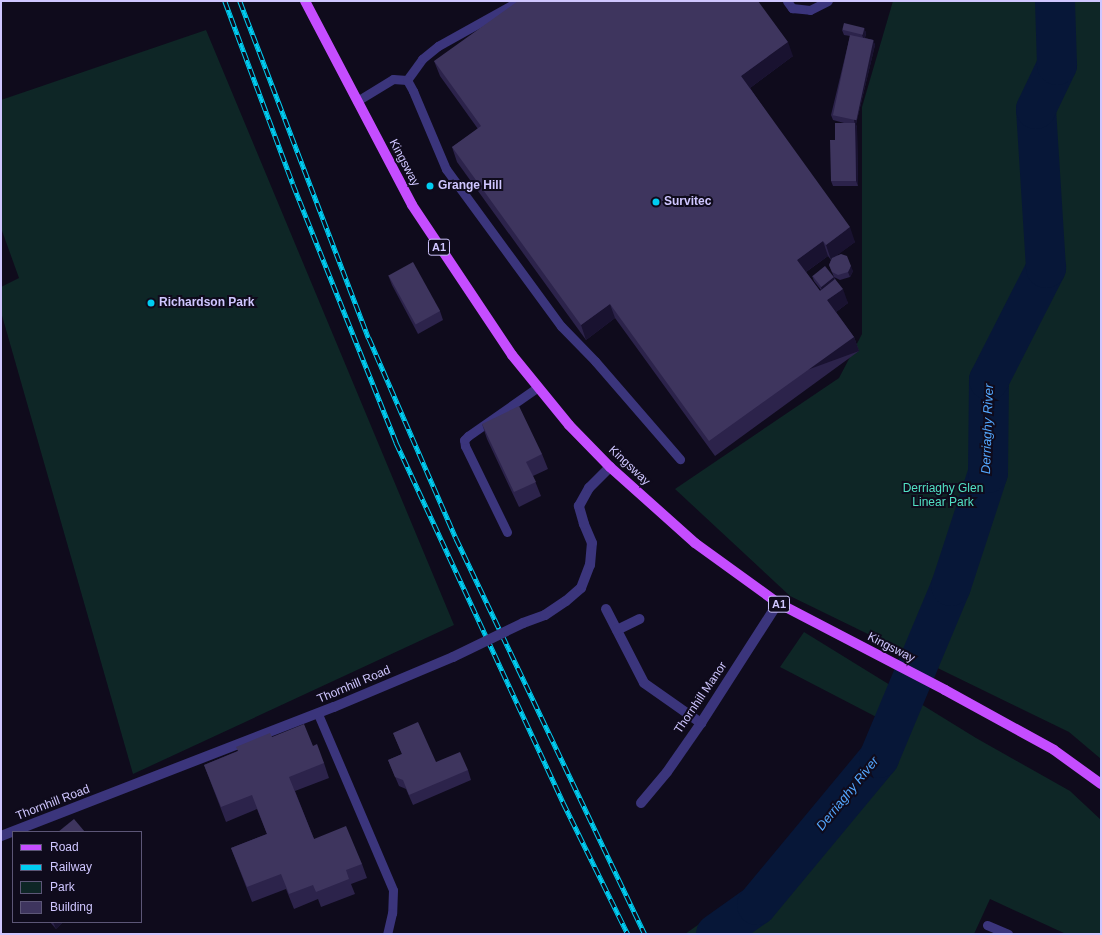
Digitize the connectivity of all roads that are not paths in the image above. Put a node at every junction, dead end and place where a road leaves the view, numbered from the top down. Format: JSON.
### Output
{"nodes":[{"id":1,"x":305,"y":1,"type":"edge"},
{"id":2,"x":519,"y":1,"type":"edge"},
{"id":3,"x":787,"y":1,"type":"edge"},
{"id":4,"x":828,"y":1,"type":"edge"},
{"id":5,"x":407,"y":80,"type":"junction"},
{"id":6,"x":357,"y":101,"type":"junction"},
{"id":7,"x":538,"y":387,"type":"junction"},
{"id":8,"x":680,"y":459,"type":"dead end"},
{"id":9,"x":610,"y":468,"type":"junction"},
{"id":10,"x":507,"y":532,"type":"dead end"},
{"id":11,"x":778,"y":603,"type":"junction"},
{"id":12,"x":606,"y":609,"type":"dead end"},
{"id":13,"x":640,"y":619,"type":"dead end"},
{"id":14,"x":616,"y":630,"type":"junction"},
{"id":15,"x":318,"y":714,"type":"junction"},
{"id":16,"x":701,"y":723,"type":"junction"},
{"id":17,"x":1101,"y":784,"type":"edge"},
{"id":18,"x":641,"y":803,"type":"dead end"},
{"id":19,"x":14,"y":831,"type":"edge"},
{"id":20,"x":12,"y":832,"type":"edge"},
{"id":21,"x":1,"y":836,"type":"edge"},
{"id":22,"x":987,"y":925,"type":"dead end"},
{"id":23,"x":388,"y":934,"type":"edge"},
{"id":24,"x":1008,"y":934,"type":"edge"}],
"edges":[{"from":1,"to":6,"type":"main road","name":"Kingsway","number":"A1"},
{"from":2,"to":5,"type":"lane"},
{"from":3,"to":4,"type":"lane"},
{"from":5,"to":6,"type":"lane"},
{"from":5,"to":8,"type":"lane"},
{"from":6,"to":7,"type":"main road","name":"Kingsway","number":"A1"},
{"from":7,"to":9,"type":"main road","name":"Kingsway","number":"A1"},
{"from":7,"to":10,"type":"lane"},
{"from":9,"to":11,"type":"main road","name":"Kingsway","number":"A1"},
{"from":9,"to":15,"type":"street","name":"Thornhill Road","bridge":true},
{"from":11,"to":16,"type":"street","name":"Thornhill Manor"},
{"from":11,"to":17,"type":"main road","name":"Kingsway","number":"A1"},
{"from":12,"to":14,"type":"street"},
{"from":13,"to":14,"type":"street"},
{"from":14,"to":16,"type":"street"},
{"from":15,"to":19,"type":"street","name":"Thornhill Road"},
{"from":15,"to":23,"type":"lane"},
{"from":16,"to":18,"type":"street","name":"Thornhill Manor"},
{"from":20,"to":21,"type":"street","name":"Thornhill Road"},
{"from":22,"to":24,"type":"lane"}]}
